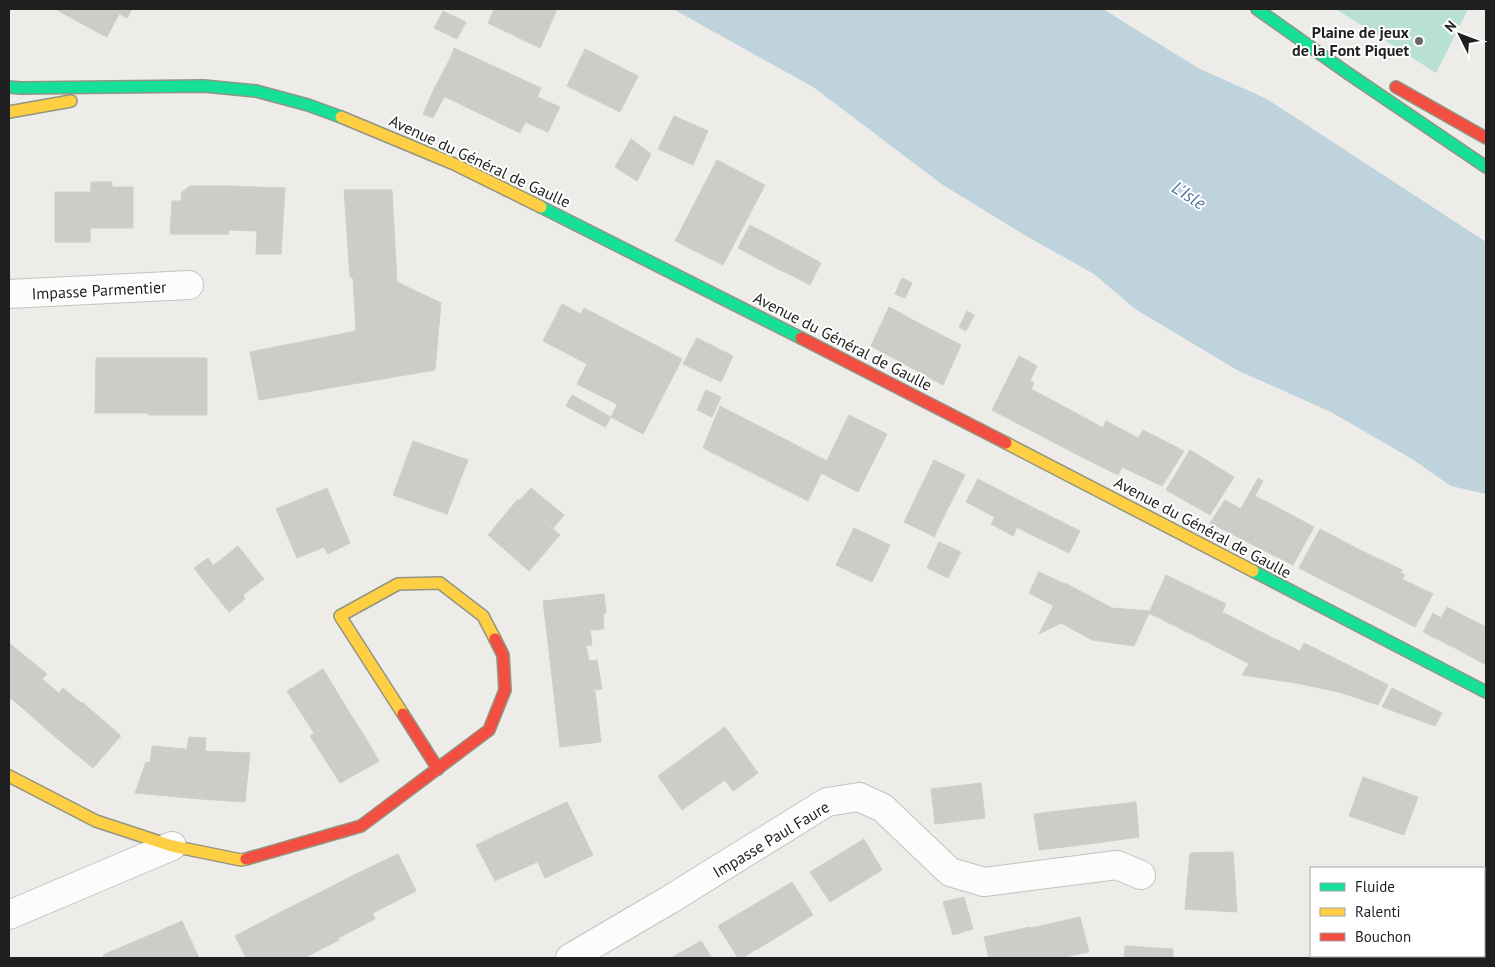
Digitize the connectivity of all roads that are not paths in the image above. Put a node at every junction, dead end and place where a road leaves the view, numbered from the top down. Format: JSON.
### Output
{"nodes":[{"id":1,"x":1258,"y":9,"type":"edge"},
{"id":2,"x":1346,"y":58,"type":"dead end"},
{"id":3,"x":1390,"y":83,"type":"dead end"},
{"id":4,"x":162,"y":86,"type":"junction"},
{"id":5,"x":9,"y":87,"type":"edge"},
{"id":6,"x":9,"y":112,"type":"edge"},
{"id":7,"x":1486,"y":138,"type":"edge"},
{"id":8,"x":1486,"y":167,"type":"edge"},
{"id":9,"x":189,"y":285,"type":"dead end"},
{"id":10,"x":9,"y":294,"type":"edge"},
{"id":11,"x":1486,"y":692,"type":"edge"},
{"id":12,"x":438,"y":770,"type":"junction"},
{"id":13,"x":9,"y":776,"type":"edge"},
{"id":14,"x":172,"y":846,"type":"junction"},
{"id":15,"x":1141,"y":876,"type":"dead end"},
{"id":16,"x":9,"y":915,"type":"edge"},
{"id":17,"x":570,"y":958,"type":"edge"}],
"edges":[{"from":1,"to":2,"type":"main road"},
{"from":1,"to":8,"type":"main road"},
{"from":3,"to":7,"type":"main road"},
{"from":4,"to":5,"type":"main road","name":"Avenue du Général de Gaulle"},
{"from":4,"to":6,"type":"main road","name":"Avenue du Général de Gaulle"},
{"from":4,"to":11,"type":"main road","name":"Avenue du Général de Gaulle"},
{"from":9,"to":10,"type":"street","name":"Impasse Parmentier"},
{"from":12,"to":12,"type":"main road"},
{"from":12,"to":14,"type":"main road"},
{"from":13,"to":14,"type":"main road"},
{"from":14,"to":16,"type":"street"},
{"from":15,"to":17,"type":"street","name":"Impasse Paul Faure"}]}
